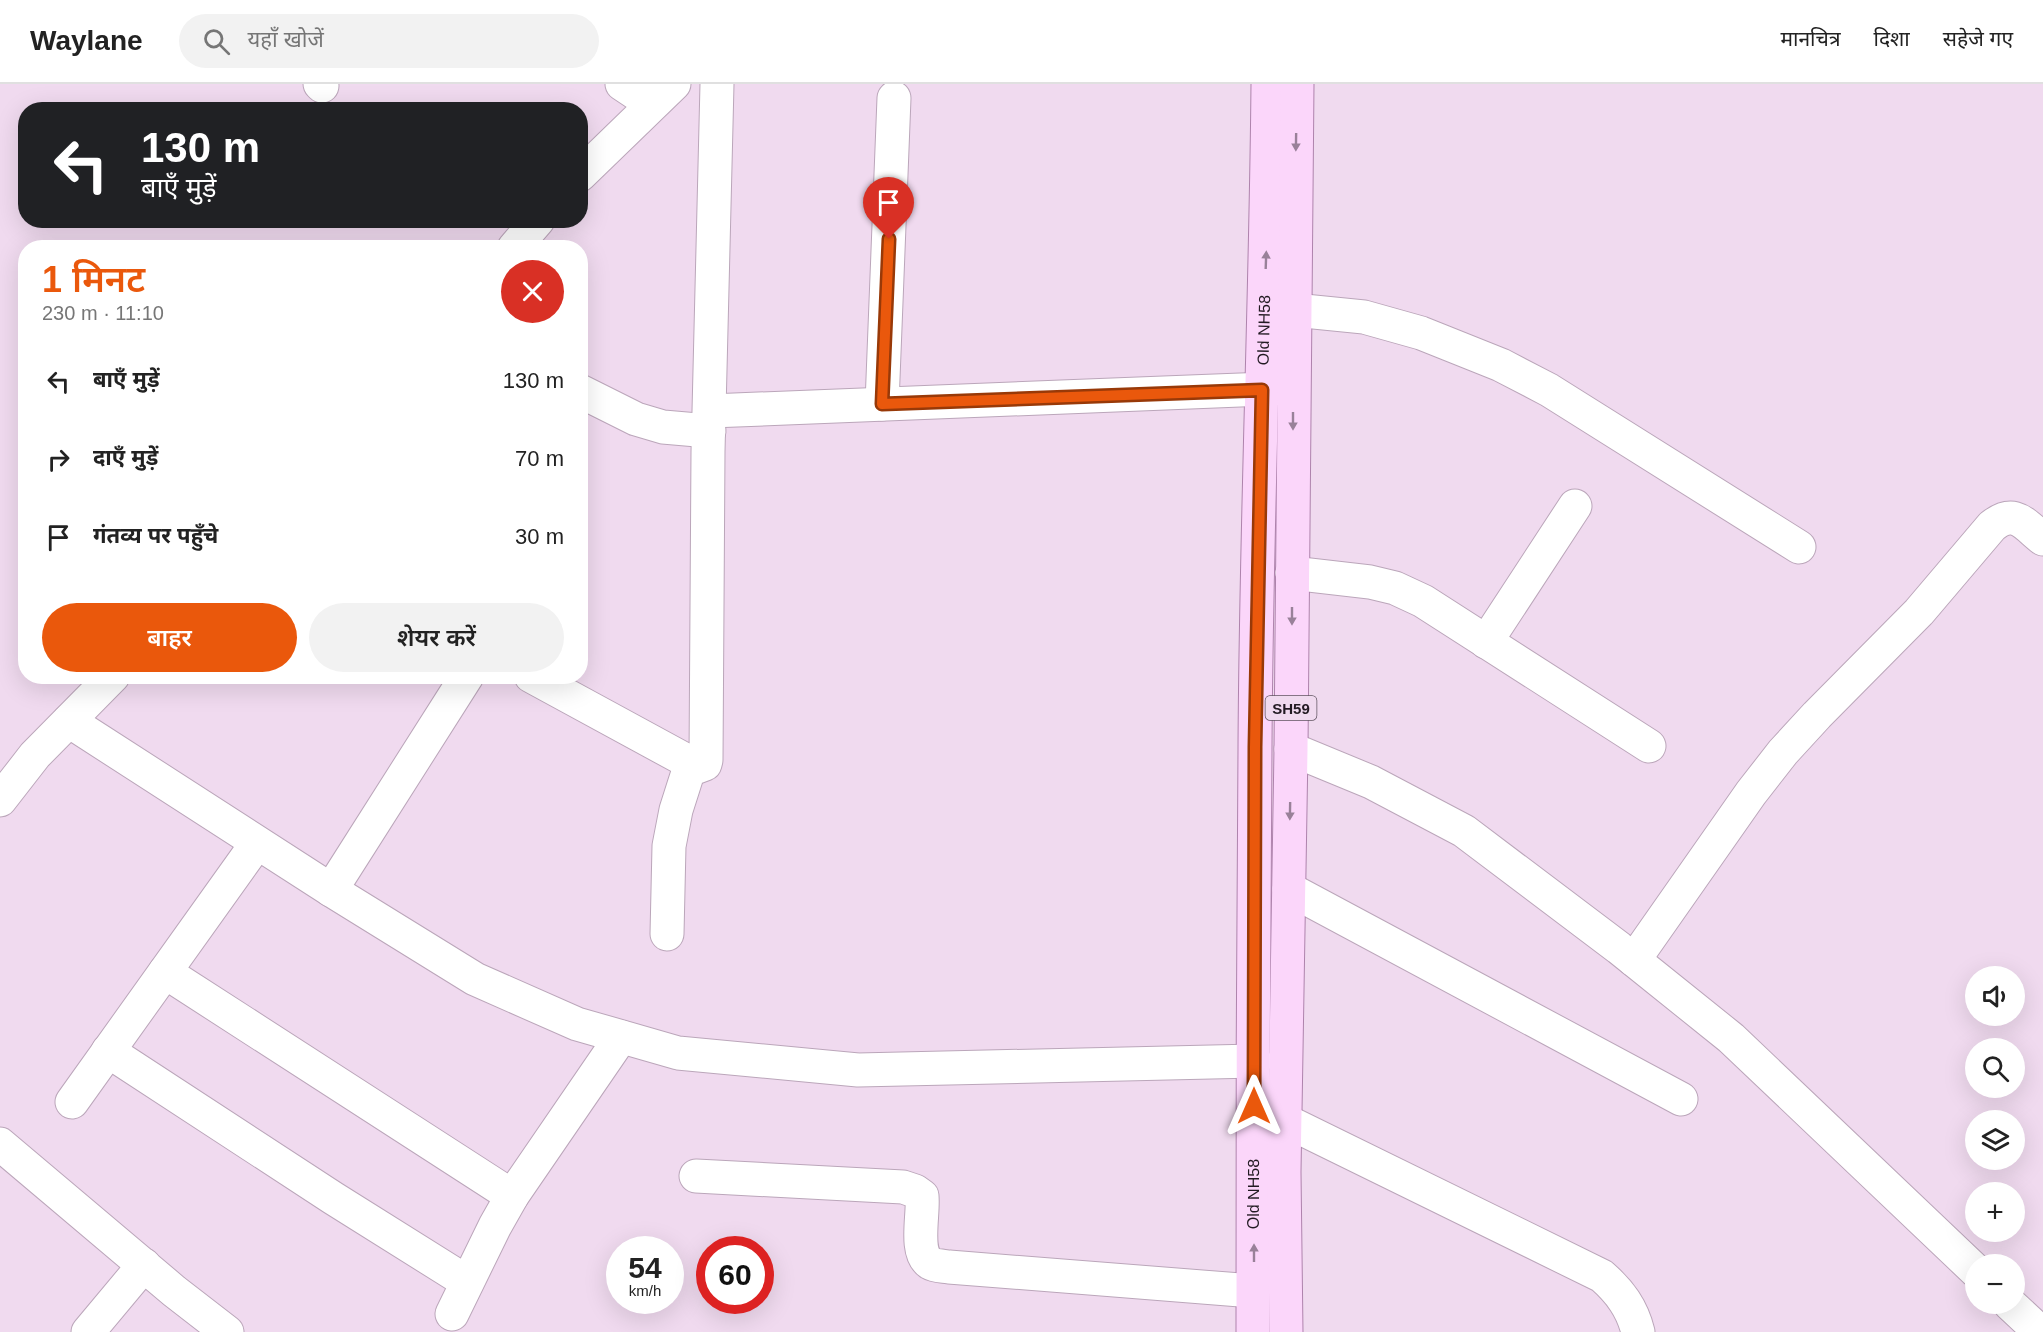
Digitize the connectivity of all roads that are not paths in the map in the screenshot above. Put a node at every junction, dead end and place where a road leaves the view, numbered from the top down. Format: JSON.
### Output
{"nodes":[{"id":1,"x":622,"y":84,"type":"edge"},
{"id":2,"x":717,"y":84,"type":"edge"},
{"id":3,"x":1268,"y":84,"type":"edge"},
{"id":4,"x":1297,"y":84,"type":"edge"},
{"id":5,"x":663,"y":94,"type":"edge"},
{"id":6,"x":894,"y":98,"type":"dead end"},
{"id":7,"x":588,"y":167,"type":"edge"},
{"id":8,"x":531,"y":228,"type":"edge"},
{"id":9,"x":521,"y":240,"type":"edge"},
{"id":10,"x":1294,"y":310,"type":"junction"},
{"id":11,"x":1277,"y":389,"type":"junction"},
{"id":12,"x":588,"y":395,"type":"edge"},
{"id":13,"x":882,"y":404,"type":"junction"},
{"id":14,"x":709,"y":421,"type":"junction"},
{"id":15,"x":1575,"y":506,"type":"dead end"},
{"id":16,"x":2043,"y":539,"type":"edge"},
{"id":17,"x":1799,"y":547,"type":"dead end"},
{"id":18,"x":1292,"y":573,"type":"junction"},
{"id":19,"x":1486,"y":642,"type":"junction"},
{"id":20,"x":104,"y":684,"type":"edge"},
{"id":21,"x":463,"y":684,"type":"edge"},
{"id":22,"x":546,"y":684,"type":"edge"},
{"id":23,"x":69,"y":720,"type":"junction"},
{"id":24,"x":1649,"y":746,"type":"dead end"},
{"id":25,"x":1291,"y":749,"type":"junction"},
{"id":26,"x":691,"y":763,"type":"junction"},
{"id":27,"x":0,"y":800,"type":"edge"},
{"id":28,"x":257,"y":843,"type":"junction"},
{"id":29,"x":1289,"y":889,"type":"junction"},
{"id":30,"x":331,"y":890,"type":"junction"},
{"id":31,"x":666,"y":934,"type":"dead end"},
{"id":32,"x":1634,"y":960,"type":"junction"},
{"id":33,"x":165,"y":972,"type":"junction"},
{"id":34,"x":621,"y":1037,"type":"junction"},
{"id":35,"x":108,"y":1051,"type":"junction"},
{"id":36,"x":1255,"y":1061,"type":"junction"},
{"id":37,"x":1681,"y":1099,"type":"dead end"},
{"id":38,"x":72,"y":1102,"type":"dead end"},
{"id":39,"x":1286,"y":1121,"type":"junction"},
{"id":40,"x":0,"y":1144,"type":"edge"},
{"id":41,"x":696,"y":1176,"type":"dead end"},
{"id":42,"x":512,"y":1196,"type":"junction"},
{"id":43,"x":1965,"y":1261,"type":"edge"},
{"id":44,"x":144,"y":1265,"type":"junction"},
{"id":45,"x":468,"y":1281,"type":"junction"},
{"id":46,"x":1253,"y":1292,"type":"junction"},
{"id":47,"x":452,"y":1314,"type":"dead end"},
{"id":48,"x":2021,"y":1314,"type":"edge"},
{"id":49,"x":88,"y":1332,"type":"edge"},
{"id":50,"x":227,"y":1332,"type":"edge"},
{"id":51,"x":1253,"y":1332,"type":"edge"},
{"id":52,"x":1286,"y":1332,"type":"edge"},
{"id":53,"x":1638,"y":1332,"type":"edge"},
{"id":54,"x":2040,"y":1332,"type":"edge"}],
"edges":[{"from":1,"to":5,"type":"street"},
{"from":2,"to":14,"type":"street"},
{"from":11,"to":3,"type":"main road","name":"Old NH58","number":"SH59","one_way":true},
{"from":4,"to":10,"type":"main road","name":"Old NH58","number":"SH59","one_way":true},
{"from":5,"to":7,"type":"street"},
{"from":6,"to":13,"type":"street"},
{"from":8,"to":9,"type":"street"},
{"from":10,"to":11,"type":"main road","name":"Old NH58","number":"SH59"},
{"from":10,"to":17,"type":"street"},
{"from":11,"to":13,"type":"street"},
{"from":11,"to":18,"type":"main road","name":"Old NH58","number":"SH59","one_way":true},
{"from":11,"to":36,"type":"main road","name":"Old NH58","number":"SH59"},
{"from":12,"to":14,"type":"street"},
{"from":13,"to":14,"type":"street"},
{"from":14,"to":26,"type":"street"},
{"from":15,"to":19,"type":"street"},
{"from":16,"to":32,"type":"street"},
{"from":18,"to":19,"type":"street"},
{"from":18,"to":25,"type":"main road","name":"Old NH58","number":"SH59","one_way":true},
{"from":19,"to":24,"type":"street"},
{"from":20,"to":23,"type":"street"},
{"from":21,"to":30,"type":"street"},
{"from":22,"to":26,"type":"street"},
{"from":23,"to":27,"type":"street"},
{"from":23,"to":28,"type":"street"},
{"from":25,"to":29,"type":"main road","name":"Old NH58","number":"SH59","one_way":true},
{"from":25,"to":32,"type":"street"},
{"from":26,"to":31,"type":"street"},
{"from":28,"to":30,"type":"street"},
{"from":28,"to":33,"type":"street"},
{"from":29,"to":37,"type":"street"},
{"from":29,"to":39,"type":"main road","name":"Old NH58","number":"SH59"},
{"from":30,"to":34,"type":"street"},
{"from":32,"to":43,"type":"street"},
{"from":33,"to":35,"type":"street"},
{"from":33,"to":42,"type":"street"},
{"from":34,"to":36,"type":"street"},
{"from":34,"to":42,"type":"street"},
{"from":35,"to":38,"type":"street"},
{"from":35,"to":45,"type":"street"},
{"from":46,"to":36,"type":"main road","name":"Old NH58","number":"SH59","one_way":true},
{"from":39,"to":52,"type":"main road","name":"Old NH58","number":"SH59"},
{"from":39,"to":53,"type":"street"},
{"from":40,"to":44,"type":"street"},
{"from":41,"to":46,"type":"street"},
{"from":42,"to":45,"type":"street"},
{"from":44,"to":49,"type":"street"},
{"from":44,"to":50,"type":"street"},
{"from":45,"to":47,"type":"street"},
{"from":46,"to":51,"type":"main road","name":"Old NH58","number":"SH59"},
{"from":48,"to":54,"type":"street"}]}
